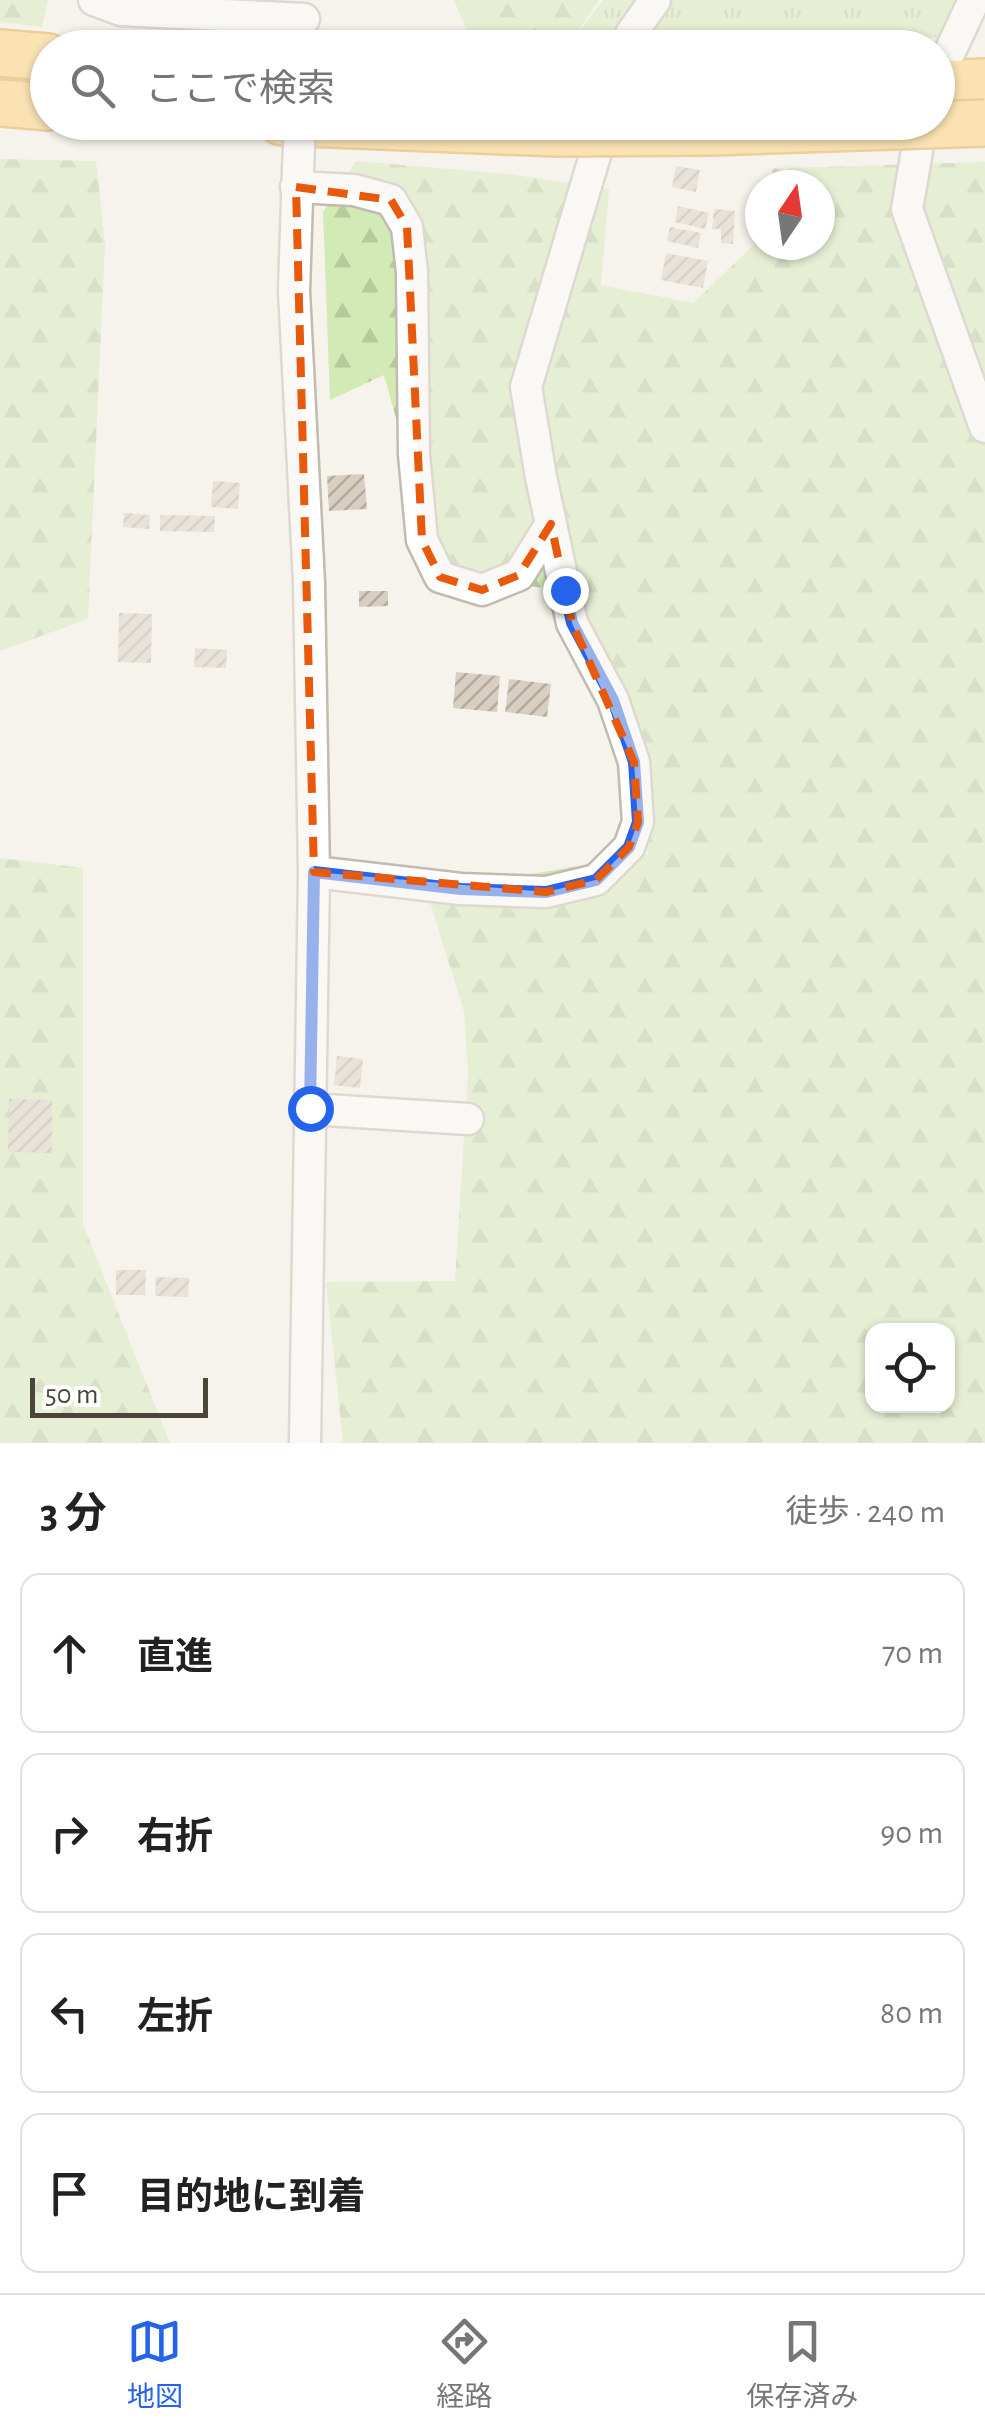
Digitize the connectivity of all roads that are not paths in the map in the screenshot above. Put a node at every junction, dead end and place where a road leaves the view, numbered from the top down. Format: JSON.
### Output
{"nodes":[{"id":1,"x":94,"y":0,"type":"edge"},
{"id":2,"x":656,"y":0,"type":"edge"},
{"id":3,"x":974,"y":0,"type":"edge"},
{"id":4,"x":303,"y":25,"type":"edge"},
{"id":5,"x":634,"y":30,"type":"edge"},
{"id":6,"x":955,"y":42,"type":"edge"},
{"id":7,"x":0,"y":53,"type":"edge"},
{"id":8,"x":30,"y":56,"type":"edge"},
{"id":9,"x":955,"y":81,"type":"edge"},
{"id":10,"x":985,"y":82,"type":"edge"},
{"id":11,"x":0,"y":103,"type":"edge"},
{"id":12,"x":30,"y":106,"type":"edge"},
{"id":13,"x":985,"y":124,"type":"edge"},
{"id":14,"x":955,"y":125,"type":"edge"},
{"id":15,"x":299,"y":140,"type":"edge"},
{"id":16,"x":599,"y":140,"type":"edge"},
{"id":17,"x":919,"y":140,"type":"edge"},
{"id":18,"x":297,"y":178,"type":"junction"},
{"id":19,"x":985,"y":428,"type":"edge"},
{"id":20,"x":551,"y":524,"type":"junction"},
{"id":21,"x":314,"y":872,"type":"junction"},
{"id":22,"x":310,"y":1108,"type":"junction"},
{"id":23,"x":468,"y":1119,"type":"dead end"},
{"id":24,"x":305,"y":1443,"type":"edge"}],
"edges":[{"from":1,"to":4,"type":"street"},
{"from":2,"to":5,"type":"street"},
{"from":3,"to":6,"type":"street"},
{"from":7,"to":8,"type":"highway"},
{"from":9,"to":10,"type":"highway"},
{"from":11,"to":12,"type":"highway"},
{"from":13,"to":14,"type":"highway","bridge":true},
{"from":15,"to":18,"type":"street","bridge":true},
{"from":16,"to":20,"type":"street"},
{"from":17,"to":19,"type":"street"},
{"from":18,"to":20,"type":"street"},
{"from":18,"to":21,"type":"street"},
{"from":20,"to":21,"type":"street"},
{"from":21,"to":22,"type":"street"},
{"from":22,"to":23,"type":"street"},
{"from":22,"to":24,"type":"street"}]}
